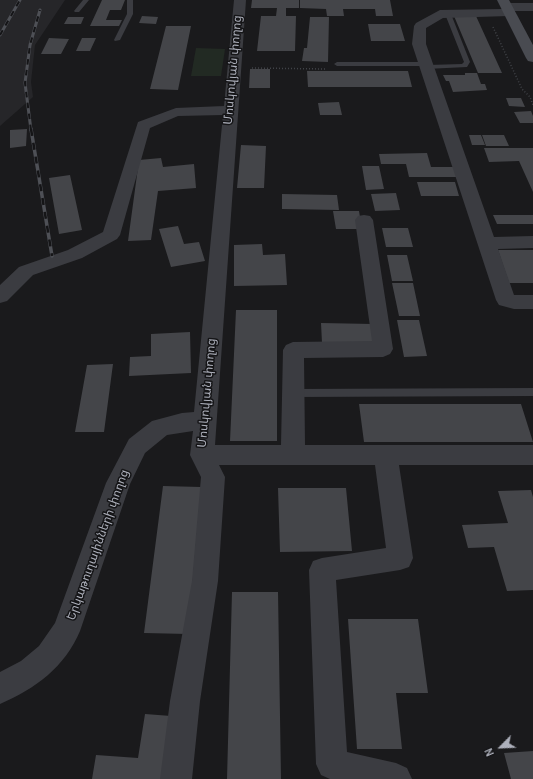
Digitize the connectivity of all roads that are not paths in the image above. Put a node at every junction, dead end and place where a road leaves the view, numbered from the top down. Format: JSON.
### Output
{"nodes":[{"id":1,"x":86,"y":0,"type":"edge"},
{"id":2,"x":130,"y":0,"type":"edge"},
{"id":3,"x":240,"y":0,"type":"edge"},
{"id":4,"x":507,"y":6,"type":"edge"},
{"id":5,"x":533,"y":7,"type":"edge"},
{"id":6,"x":77,"y":11,"type":"dead end"},
{"id":7,"x":448,"y":14,"type":"junction"},
{"id":8,"x":117,"y":40,"type":"dead end"},
{"id":9,"x":533,"y":58,"type":"edge"},
{"id":10,"x":337,"y":64,"type":"road end"},
{"id":11,"x":426,"y":66,"type":"junction"},
{"id":12,"x":229,"y":110,"type":"junction"},
{"id":13,"x":364,"y":220,"type":"dead end"},
{"id":14,"x":533,"y":242,"type":"edge"},
{"id":15,"x":487,"y":243,"type":"junction"},
{"id":16,"x":0,"y":296,"type":"edge"},
{"id":17,"x":533,"y":302,"type":"edge"},
{"id":18,"x":533,"y":392,"type":"edge"},
{"id":19,"x":293,"y":393,"type":"junction"},
{"id":20,"x":204,"y":421,"type":"junction"},
{"id":21,"x":202,"y":455,"type":"junction"},
{"id":22,"x":293,"y":455,"type":"junction"},
{"id":23,"x":386,"y":455,"type":"junction"},
{"id":24,"x":533,"y":455,"type":"edge"},
{"id":25,"x":0,"y":689,"type":"edge"},
{"id":26,"x":176,"y":779,"type":"edge"},
{"id":27,"x":396,"y":779,"type":"edge"}],
"edges":[{"from":1,"to":6,"type":"lane"},
{"from":2,"to":8,"type":"lane"},
{"from":3,"to":12,"type":"street","name":"Մոսկովյան փողոց"},
{"from":4,"to":5,"type":"street"},
{"from":4,"to":7,"type":"street"},
{"from":4,"to":9,"type":"street"},
{"from":7,"to":11,"type":"street"},
{"from":7,"to":11,"type":"lane"},
{"from":10,"to":11,"type":"lane"},
{"from":11,"to":15,"type":"street"},
{"from":12,"to":16,"type":"street"},
{"from":12,"to":20,"type":"street","name":"Մոսկովյան փողոց"},
{"from":13,"to":19,"type":"street"},
{"from":14,"to":15,"type":"street"},
{"from":15,"to":17,"type":"street"},
{"from":18,"to":19,"type":"lane"},
{"from":19,"to":22,"type":"street"},
{"from":20,"to":21,"type":"street","name":"Մոսկովյան փողոց"},
{"from":20,"to":25,"type":"street","name":"Երկաթուղայինների փողոց"},
{"from":21,"to":22,"type":"street","name":"Մոսկովյան փողոց"},
{"from":21,"to":26,"type":"street"},
{"from":22,"to":23,"type":"street","name":"Մոսկովյան փողոց"},
{"from":23,"to":24,"type":"street","name":"Մոսկովյան փողոց"},
{"from":23,"to":27,"type":"street"}]}
